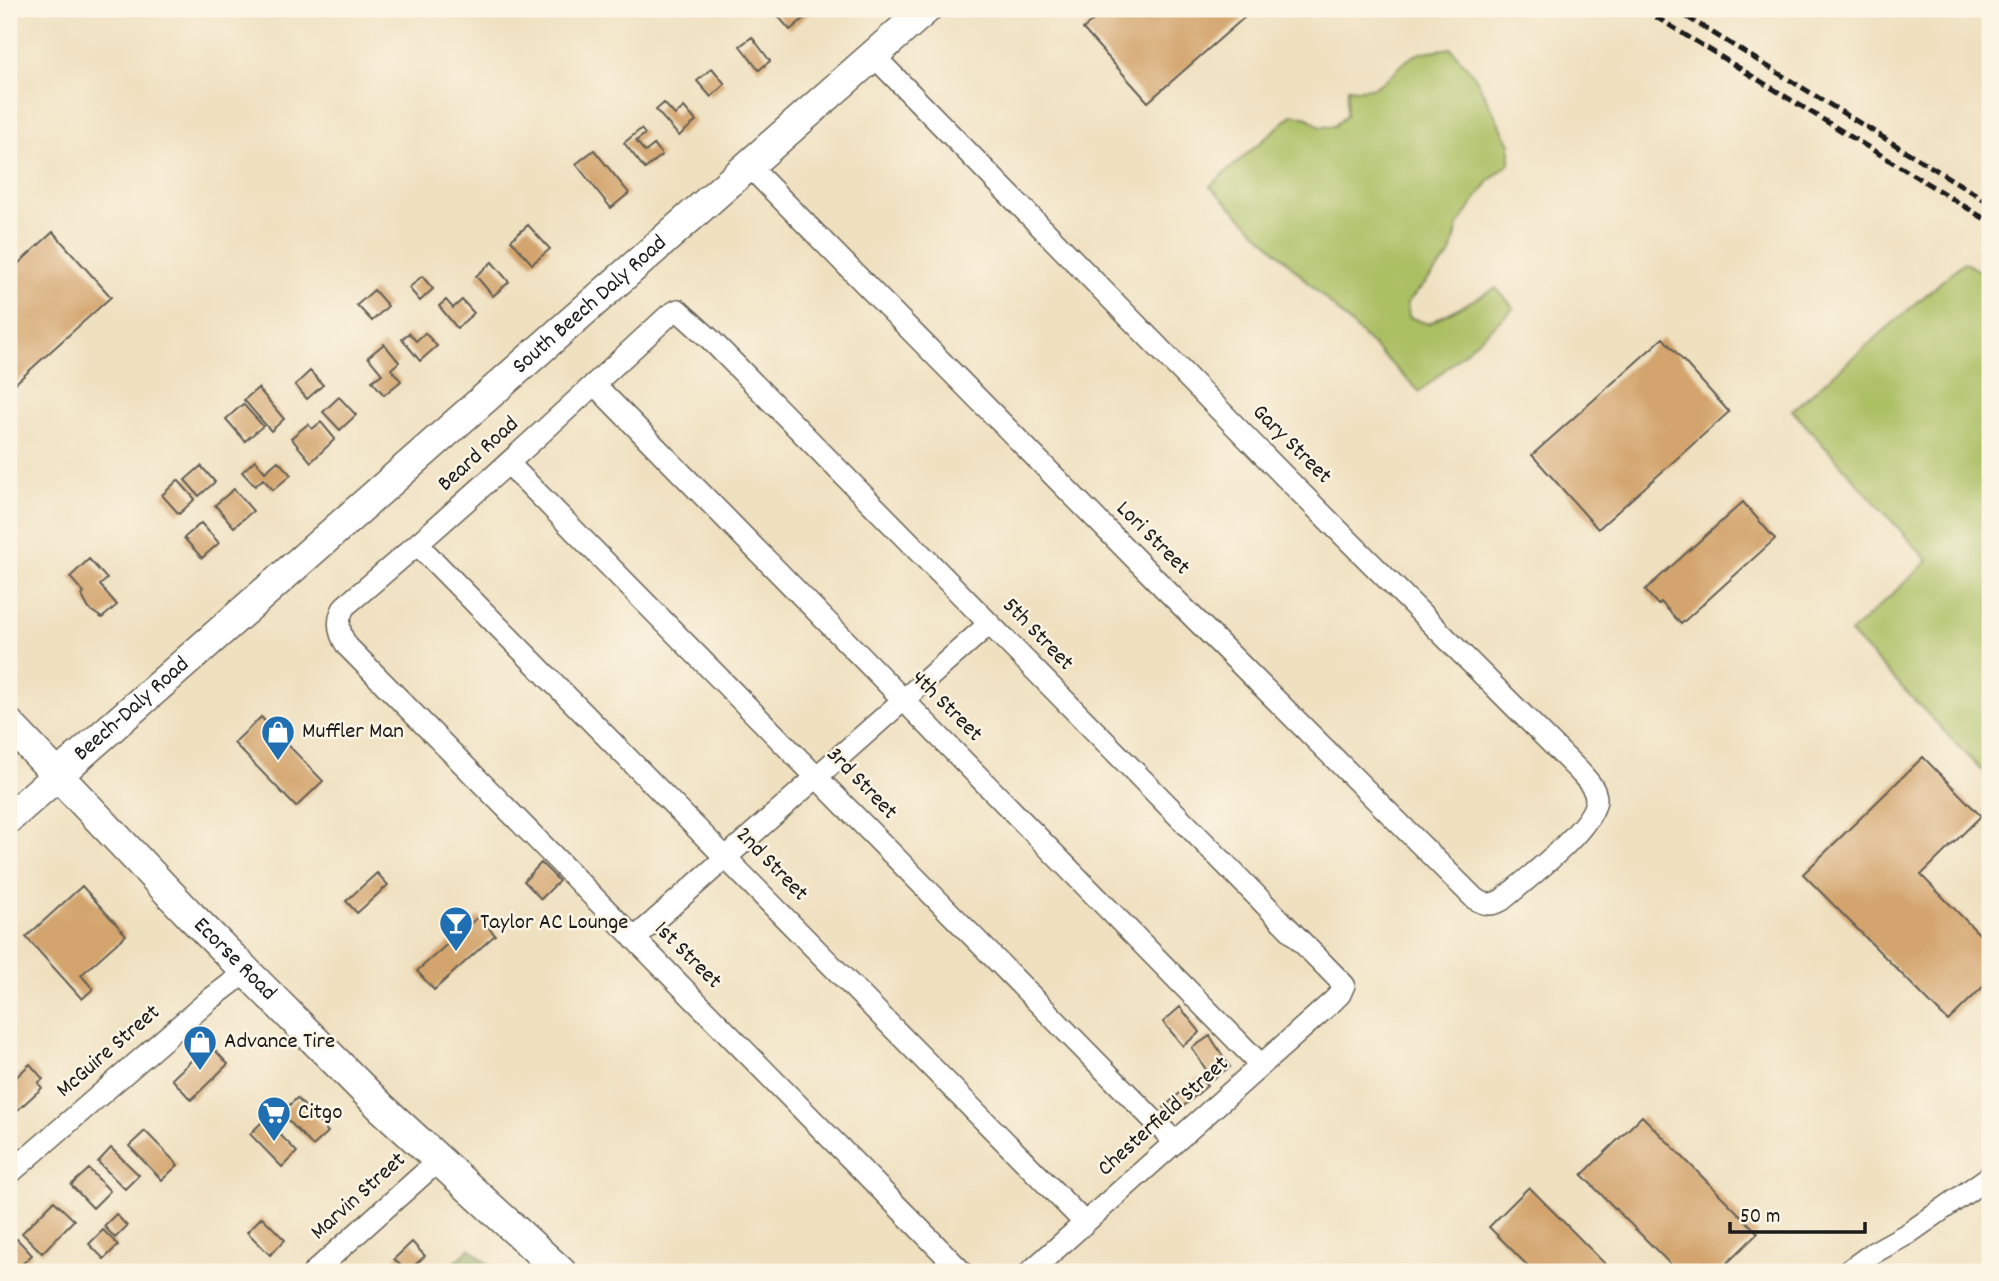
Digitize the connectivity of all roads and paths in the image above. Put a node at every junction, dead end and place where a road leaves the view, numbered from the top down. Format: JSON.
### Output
{"nodes":[{"id":1,"x":926,"y":9,"type":"edge"},
{"id":2,"x":874,"y":55,"type":"junction"},
{"id":3,"x":749,"y":166,"type":"junction"},
{"id":4,"x":678,"y":310,"type":"joint"},
{"id":5,"x":594,"y":384,"type":"junction"},
{"id":6,"x":509,"y":464,"type":"junction"},
{"id":7,"x":418,"y":545,"type":"junction"},
{"id":8,"x":255,"y":601,"type":"joint"},
{"id":9,"x":989,"y":624,"type":"junction"},
{"id":10,"x":346,"y":646,"type":"joint"},
{"id":11,"x":903,"y":700,"type":"junction"},
{"id":12,"x":9,"y":724,"type":"edge"},
{"id":13,"x":57,"y":776,"type":"junction"},
{"id":14,"x":817,"y":777,"type":"junction"},
{"id":15,"x":9,"y":817,"type":"edge"},
{"id":16,"x":727,"y":858,"type":"junction"},
{"id":17,"x":1530,"y":876,"type":"joint"},
{"id":18,"x":634,"y":939,"type":"junction"},
{"id":19,"x":246,"y":972,"type":"junction"},
{"id":20,"x":1333,"y":1000,"type":"joint"},
{"id":21,"x":1261,"y":1065,"type":"junction"},
{"id":22,"x":1175,"y":1142,"type":"junction"},
{"id":23,"x":439,"y":1160,"type":"junction"},
{"id":24,"x":9,"y":1174,"type":"edge"},
{"id":25,"x":1987,"y":1184,"type":"edge"},
{"id":26,"x":1085,"y":1223,"type":"junction"},
{"id":27,"x":314,"y":1272,"type":"edge"},
{"id":28,"x":561,"y":1272,"type":"edge"},
{"id":29,"x":962,"y":1272,"type":"edge"},
{"id":30,"x":1030,"y":1272,"type":"edge"},
{"id":31,"x":1847,"y":1272,"type":"edge"}],
"edges":[{"from":1,"to":2,"type":"street","name":"South Beech Daly Road"},
{"from":2,"to":3,"type":"street","name":"South Beech Daly Road"},
{"from":2,"to":17,"type":"street","name":"Gary Street"},
{"from":3,"to":8,"type":"street","name":"South Beech Daly Road"},
{"from":3,"to":17,"type":"street","name":"Lori Street"},
{"from":4,"to":5,"type":"street","name":"Beard Road"},
{"from":4,"to":9,"type":"street","name":"5th Street"},
{"from":5,"to":6,"type":"street","name":"Beard Road"},
{"from":5,"to":11,"type":"street","name":"4th Street"},
{"from":6,"to":7,"type":"street","name":"Beard Road"},
{"from":6,"to":14,"type":"street","name":"3rd Street"},
{"from":7,"to":10,"type":"street","name":"Beard Road"},
{"from":7,"to":16,"type":"street","name":"2nd Street"},
{"from":8,"to":13,"type":"street","name":"Beech-Daly Road"},
{"from":9,"to":11,"type":"street"},
{"from":9,"to":20,"type":"street","name":"5th Street"},
{"from":10,"to":18,"type":"street","name":"1st Street"},
{"from":11,"to":14,"type":"street"},
{"from":11,"to":21,"type":"street","name":"4th Street"},
{"from":12,"to":13,"type":"street","name":"Ecorse Road"},
{"from":13,"to":15,"type":"street","name":"Beech-Daly Road"},
{"from":13,"to":19,"type":"street","name":"Ecorse Road"},
{"from":14,"to":16,"type":"street"},
{"from":14,"to":22,"type":"street","name":"3rd Street"},
{"from":16,"to":18,"type":"street"},
{"from":16,"to":26,"type":"street","name":"2nd Street"},
{"from":18,"to":29,"type":"street","name":"1st Street"},
{"from":19,"to":23,"type":"street","name":"Ecorse Road"},
{"from":19,"to":24,"type":"street","name":"McGuire Street"},
{"from":20,"to":21,"type":"street","name":"Chesterfield Street"},
{"from":21,"to":22,"type":"street","name":"Chesterfield Street"},
{"from":22,"to":26,"type":"street","name":"Chesterfield Street"},
{"from":23,"to":27,"type":"street","name":"Marvin Street"},
{"from":23,"to":28,"type":"street","name":"Ecorse Road"},
{"from":25,"to":31,"type":"street"},
{"from":26,"to":30,"type":"street","name":"Chesterfield Street"}]}
